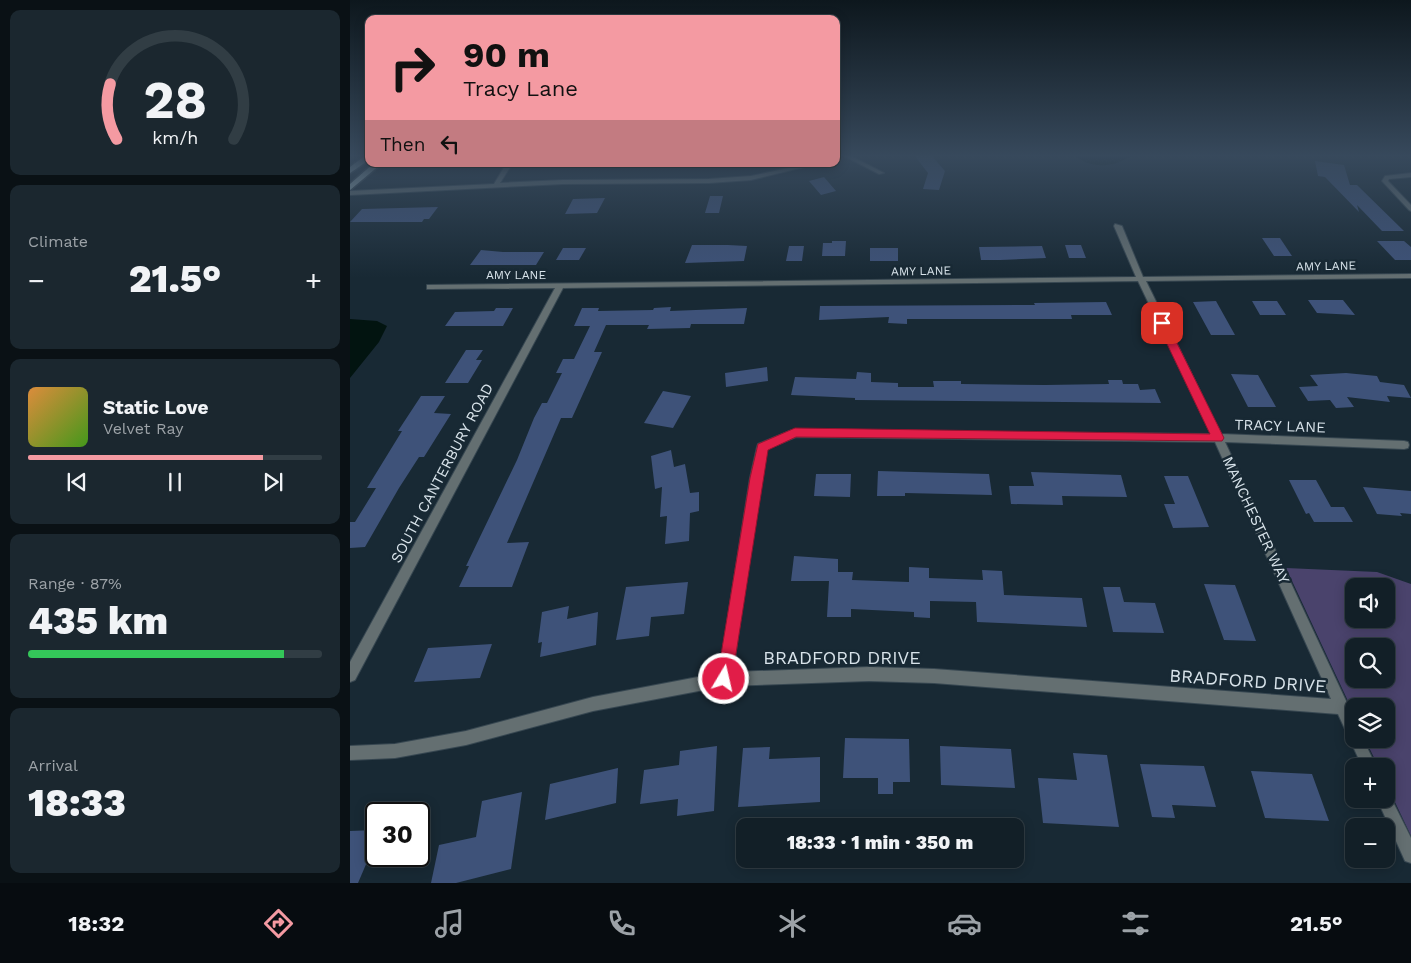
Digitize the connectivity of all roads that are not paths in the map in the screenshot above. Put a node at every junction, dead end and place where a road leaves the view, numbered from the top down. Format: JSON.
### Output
{"nodes":[{"id":1,"x":1399,"y":196,"type":"edge"},
{"id":2,"x":1411,"y":208,"type":"edge"},
{"id":3,"x":1118,"y":226,"type":"dead end"},
{"id":4,"x":1411,"y":276,"type":"edge"},
{"id":5,"x":1141,"y":280,"type":"junction"},
{"id":6,"x":560,"y":286,"type":"junction"},
{"id":7,"x":430,"y":287,"type":"dead end"},
{"id":8,"x":1218,"y":438,"type":"junction"},
{"id":9,"x":1404,"y":446,"type":"dead end"},
{"id":10,"x":350,"y":675,"type":"edge"},
{"id":11,"x":724,"y":679,"type":"junction"},
{"id":12,"x":1341,"y":708,"type":"junction"},
{"id":13,"x":1345,"y":716,"type":"edge"},
{"id":14,"x":350,"y":753,"type":"edge"},
{"id":15,"x":1388,"y":808,"type":"edge"},
{"id":16,"x":1411,"y":855,"type":"edge"}],
"edges":[{"from":1,"to":2,"type":"street"},
{"from":3,"to":5,"type":"street","name":"MANCHESTER WAY"},
{"from":4,"to":5,"type":"street","name":"AMY LANE"},
{"from":5,"to":6,"type":"street","name":"AMY LANE"},
{"from":5,"to":8,"type":"street","name":"MANCHESTER WAY"},
{"from":6,"to":7,"type":"street","name":"AMY LANE"},
{"from":6,"to":10,"type":"street","name":"SOUTH CANTERBURY ROAD"},
{"from":8,"to":9,"type":"street","name":"TRACY LANE"},
{"from":8,"to":11,"type":"street","name":"TRACY LANE"},
{"from":8,"to":12,"type":"street","name":"MANCHESTER WAY"},
{"from":11,"to":12,"type":"street","name":"BRADFORD DRIVE"},
{"from":11,"to":14,"type":"street","name":"BRADFORD DRIVE"},
{"from":12,"to":13,"type":"street","name":"MANCHESTER WAY"},
{"from":15,"to":16,"type":"street"}]}
